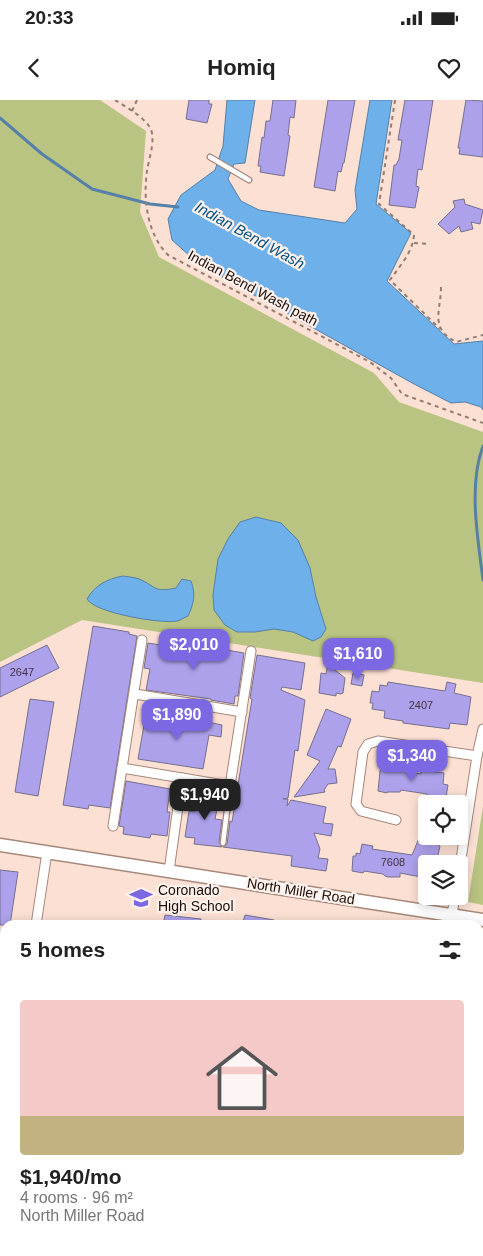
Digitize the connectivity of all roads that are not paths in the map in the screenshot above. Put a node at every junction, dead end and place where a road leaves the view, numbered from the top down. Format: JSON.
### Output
{"nodes":[{"id":1,"x":210,"y":157,"type":"dead end"},
{"id":2,"x":249,"y":180,"type":"dead end"},
{"id":3,"x":142,"y":640,"type":"dead end"},
{"id":4,"x":251,"y":651,"type":"dead end"},
{"id":5,"x":135,"y":694,"type":"junction"},
{"id":6,"x":242,"y":712,"type":"junction"},
{"id":7,"x":483,"y":729,"type":"edge"},
{"id":8,"x":477,"y":756,"type":"junction"},
{"id":9,"x":122,"y":768,"type":"junction"},
{"id":10,"x":182,"y":778,"type":"junction"},
{"id":11,"x":230,"y":786,"type":"junction"},
{"id":12,"x":396,"y":820,"type":"dead end"},
{"id":13,"x":113,"y":826,"type":"dead end"},
{"id":14,"x":223,"y":843,"type":"dead end"},
{"id":15,"x":0,"y":844,"type":"edge"},
{"id":16,"x":47,"y":852,"type":"junction"},
{"id":17,"x":462,"y":855,"type":"edge"},
{"id":18,"x":169,"y":870,"type":"junction"},
{"id":19,"x":454,"y":905,"type":"edge"},
{"id":20,"x":452,"y":915,"type":"junction"},
{"id":21,"x":37,"y":920,"type":"edge"},
{"id":22,"x":483,"y":920,"type":"edge"}],
"edges":[{"from":1,"to":2,"type":"lane"},
{"from":3,"to":5,"type":"street"},
{"from":4,"to":6,"type":"street"},
{"from":5,"to":6,"type":"street"},
{"from":5,"to":9,"type":"street"},
{"from":6,"to":11,"type":"street"},
{"from":7,"to":8,"type":"street"},
{"from":8,"to":12,"type":"street"},
{"from":8,"to":17,"type":"street"},
{"from":9,"to":10,"type":"street"},
{"from":9,"to":13,"type":"street"},
{"from":10,"to":11,"type":"street"},
{"from":10,"to":18,"type":"street"},
{"from":11,"to":14,"type":"lane"},
{"from":15,"to":16,"type":"street","name":"North Miller Road"},
{"from":16,"to":18,"type":"street","name":"North Miller Road"},
{"from":16,"to":21,"type":"street"},
{"from":18,"to":20,"type":"street","name":"North Miller Road"},
{"from":19,"to":20,"type":"street"},
{"from":20,"to":22,"type":"street","name":"North Miller Road"}]}
